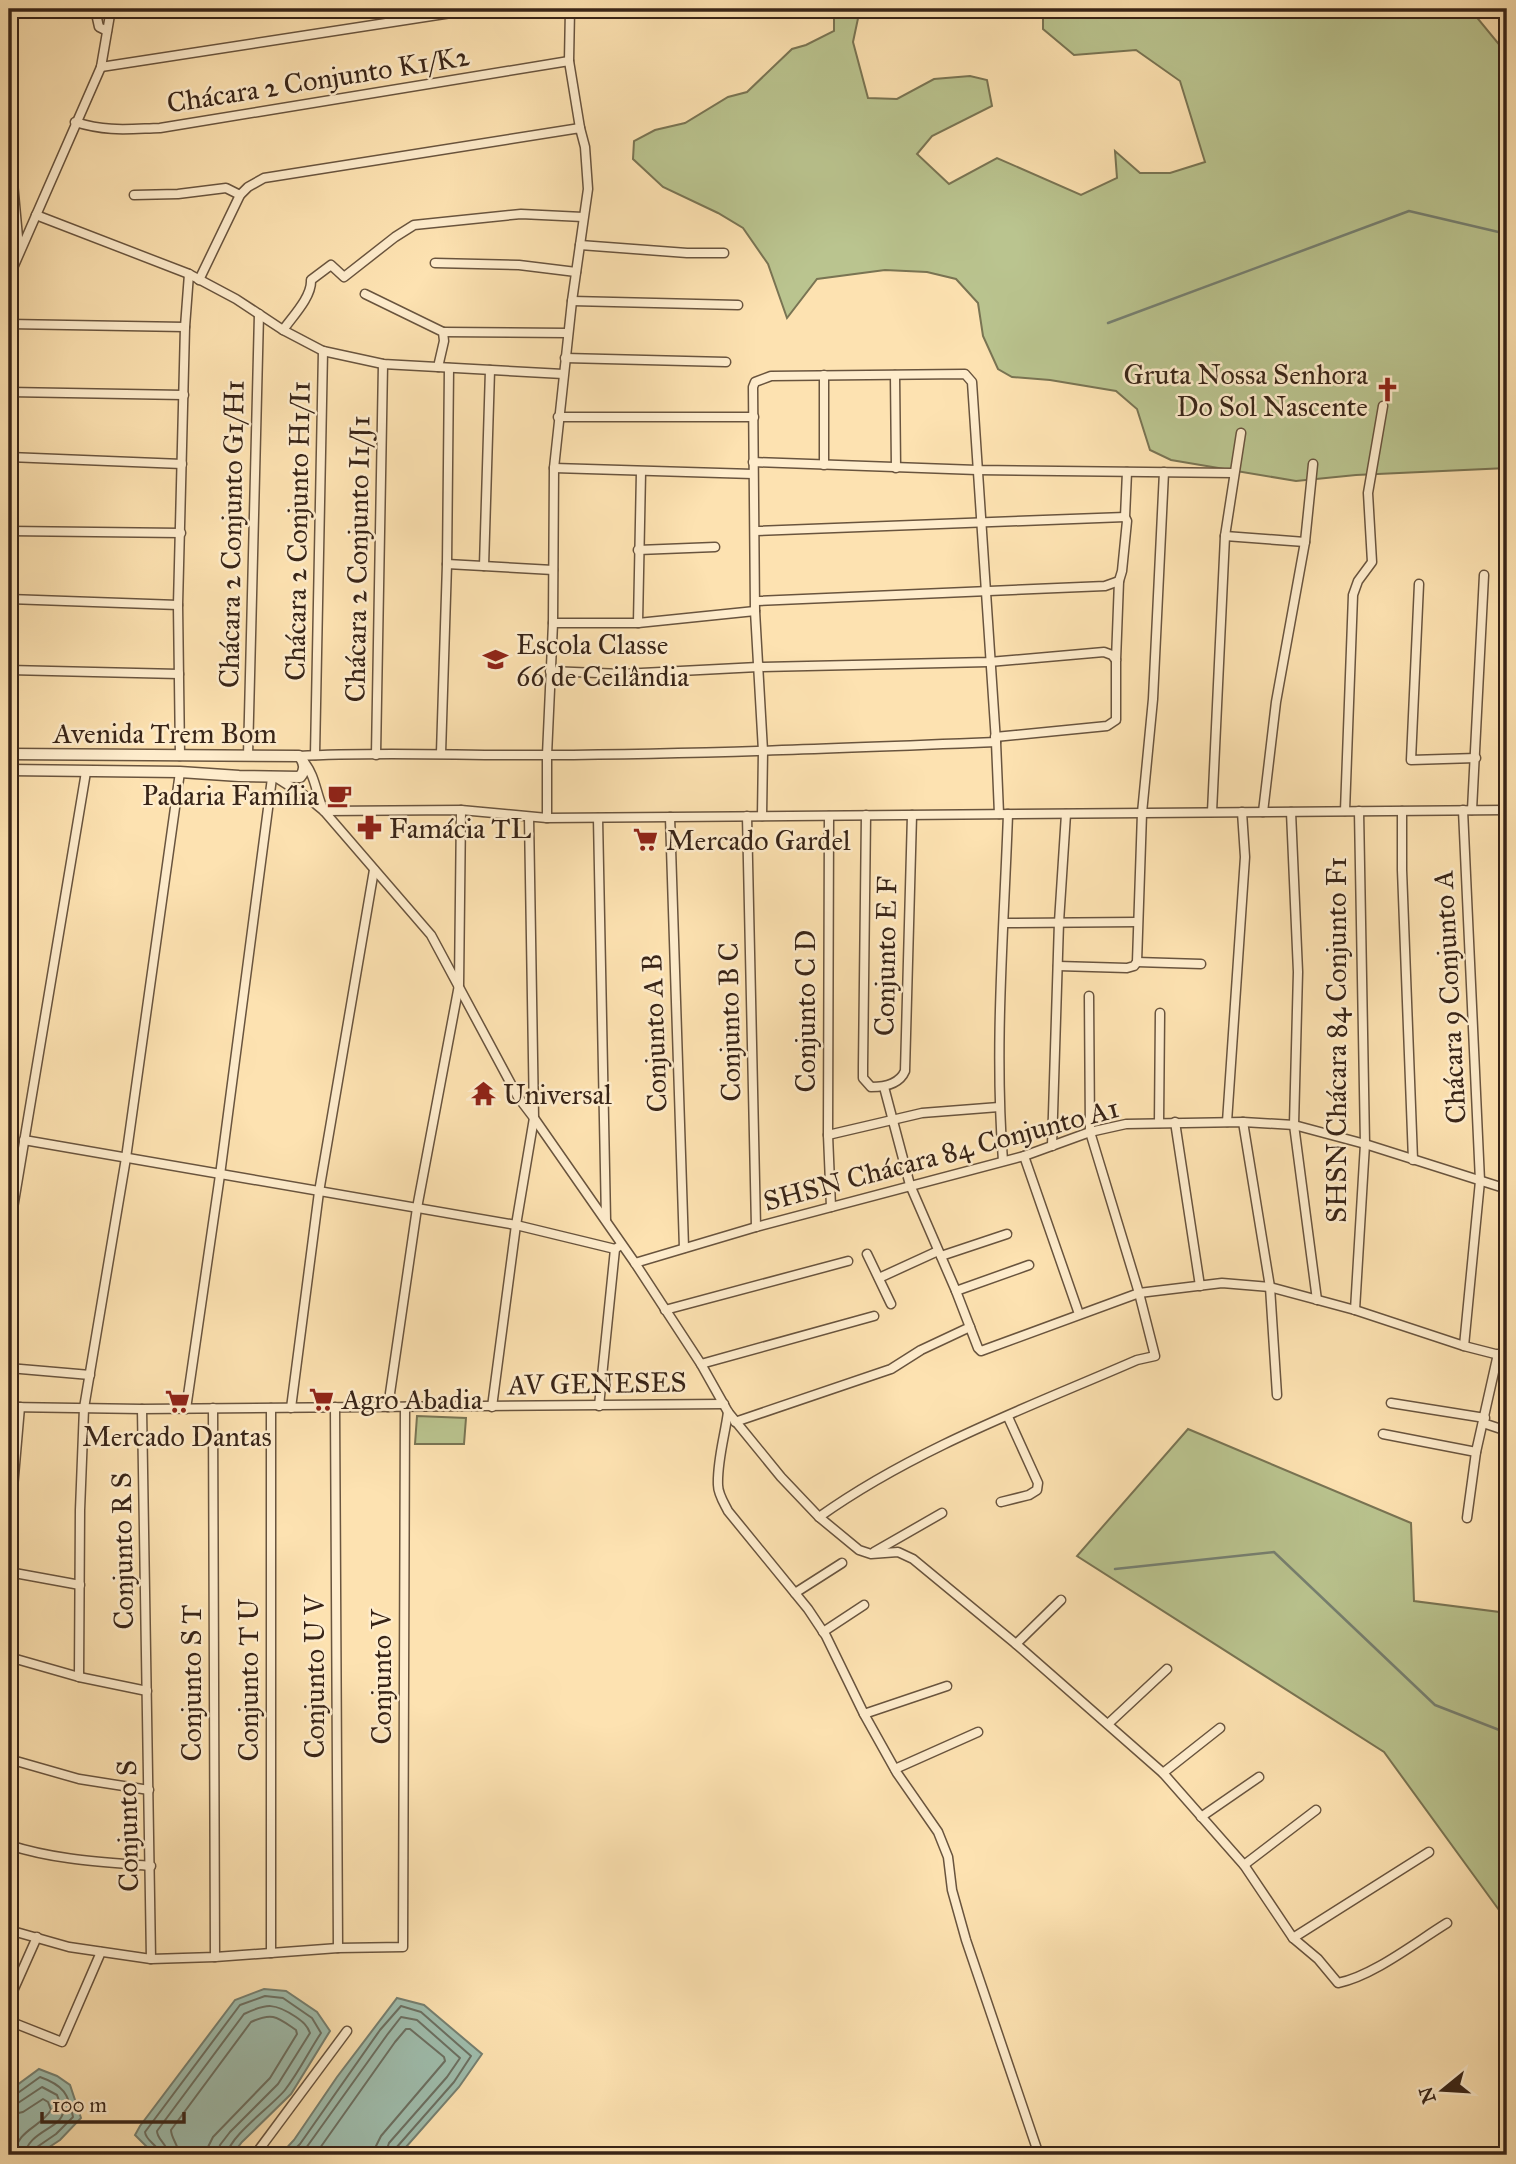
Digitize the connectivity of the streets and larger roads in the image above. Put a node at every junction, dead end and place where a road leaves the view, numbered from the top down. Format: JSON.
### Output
{"nodes":[{"id":1,"x":95,"y":9,"type":"edge"},
{"id":2,"x":111,"y":9,"type":"edge"},
{"id":3,"x":477,"y":9,"type":"edge"},
{"id":4,"x":570,"y":9,"type":"edge"},
{"id":5,"x":107,"y":31,"type":"junction"},
{"id":6,"x":569,"y":61,"type":"junction"},
{"id":7,"x":101,"y":67,"type":"junction"},
{"id":8,"x":75,"y":122,"type":"junction"},
{"id":9,"x":580,"y":128,"type":"junction"},
{"id":10,"x":9,"y":139,"type":"edge"},
{"id":11,"x":134,"y":195,"type":"dead end"},
{"id":12,"x":240,"y":195,"type":"junction"},
{"id":13,"x":36,"y":215,"type":"junction"},
{"id":14,"x":583,"y":217,"type":"junction"},
{"id":15,"x":580,"y":245,"type":"junction"},
{"id":16,"x":20,"y":249,"type":"junction"},
{"id":17,"x":724,"y":253,"type":"dead end"},
{"id":18,"x":435,"y":263,"type":"dead end"},
{"id":19,"x":576,"y":272,"type":"junction"},
{"id":20,"x":189,"y":274,"type":"junction"},
{"id":21,"x":9,"y":277,"type":"edge"},
{"id":22,"x":199,"y":280,"type":"junction"},
{"id":23,"x":365,"y":294,"type":"dead end"},
{"id":24,"x":572,"y":301,"type":"junction"},
{"id":25,"x":738,"y":305,"type":"dead end"},
{"id":26,"x":259,"y":314,"type":"junction"},
{"id":27,"x":9,"y":324,"type":"edge"},
{"id":28,"x":185,"y":327,"type":"junction"},
{"id":29,"x":283,"y":330,"type":"junction"},
{"id":30,"x":443,"y":332,"type":"junction"},
{"id":31,"x":568,"y":333,"type":"junction"},
{"id":32,"x":323,"y":351,"type":"junction"},
{"id":33,"x":565,"y":358,"type":"junction"},
{"id":34,"x":726,"y":362,"type":"dead end"},
{"id":35,"x":383,"y":364,"type":"junction"},
{"id":36,"x":438,"y":367,"type":"junction"},
{"id":37,"x":449,"y":369,"type":"junction"},
{"id":38,"x":490,"y":370,"type":"junction"},
{"id":39,"x":563,"y":374,"type":"junction"},
{"id":40,"x":895,"y":374,"type":"junction"},
{"id":41,"x":824,"y":375,"type":"junction"},
{"id":42,"x":9,"y":392,"type":"edge"},
{"id":43,"x":184,"y":395,"type":"junction"},
{"id":44,"x":1383,"y":406,"type":"dead end"},
{"id":45,"x":754,"y":416,"type":"junction"},
{"id":46,"x":558,"y":417,"type":"junction"},
{"id":47,"x":1241,"y":433,"type":"dead end"},
{"id":48,"x":9,"y":457,"type":"edge"},
{"id":49,"x":754,"y":462,"type":"junction"},
{"id":50,"x":183,"y":464,"type":"junction"},
{"id":51,"x":1313,"y":464,"type":"dead end"},
{"id":52,"x":824,"y":465,"type":"junction"},
{"id":53,"x":554,"y":468,"type":"junction"},
{"id":54,"x":896,"y":468,"type":"junction"},
{"id":55,"x":978,"y":470,"type":"junction"},
{"id":56,"x":640,"y":472,"type":"junction"},
{"id":57,"x":1127,"y":472,"type":"junction"},
{"id":58,"x":1164,"y":472,"type":"junction"},
{"id":59,"x":1233,"y":473,"type":"junction"},
{"id":60,"x":753,"y":474,"type":"junction"},
{"id":61,"x":1125,"y":517,"type":"junction"},
{"id":62,"x":981,"y":523,"type":"junction"},
{"id":63,"x":9,"y":531,"type":"edge"},
{"id":64,"x":755,"y":531,"type":"junction"},
{"id":65,"x":181,"y":533,"type":"junction"},
{"id":66,"x":1225,"y":536,"type":"junction"},
{"id":67,"x":1305,"y":542,"type":"junction"},
{"id":68,"x":715,"y":547,"type":"dead end"},
{"id":69,"x":638,"y":550,"type":"junction"},
{"id":70,"x":447,"y":564,"type":"junction"},
{"id":71,"x":484,"y":566,"type":"junction"},
{"id":72,"x":553,"y":570,"type":"junction"},
{"id":73,"x":1484,"y":575,"type":"dead end"},
{"id":74,"x":1119,"y":580,"type":"junction"},
{"id":75,"x":1419,"y":584,"type":"dead end"},
{"id":76,"x":985,"y":592,"type":"junction"},
{"id":77,"x":9,"y":599,"type":"edge"},
{"id":78,"x":757,"y":601,"type":"junction"},
{"id":79,"x":178,"y":605,"type":"junction"},
{"id":80,"x":755,"y":611,"type":"junction"},
{"id":81,"x":553,"y":623,"type":"junction"},
{"id":82,"x":638,"y":623,"type":"junction"},
{"id":83,"x":1116,"y":660,"type":"junction"},
{"id":84,"x":989,"y":662,"type":"junction"},
{"id":85,"x":758,"y":667,"type":"junction"},
{"id":86,"x":9,"y":670,"type":"edge"},
{"id":87,"x":550,"y":671,"type":"junction"},
{"id":88,"x":178,"y":674,"type":"junction"},
{"id":89,"x":995,"y":739,"type":"junction"},
{"id":90,"x":763,"y":751,"type":"junction"},
{"id":91,"x":9,"y":754,"type":"edge"},
{"id":92,"x":441,"y":754,"type":"junction"},
{"id":93,"x":315,"y":755,"type":"junction"},
{"id":94,"x":376,"y":755,"type":"junction"},
{"id":95,"x":547,"y":755,"type":"junction"},
{"id":96,"x":180,"y":756,"type":"junction"},
{"id":97,"x":248,"y":756,"type":"junction"},
{"id":98,"x":301,"y":758,"type":"junction"},
{"id":99,"x":1476,"y":758,"type":"junction"},
{"id":100,"x":9,"y":770,"type":"edge"},
{"id":101,"x":86,"y":772,"type":"junction"},
{"id":102,"x":180,"y":772,"type":"junction"},
{"id":103,"x":274,"y":778,"type":"junction"},
{"id":104,"x":461,"y":810,"type":"junction"},
{"id":105,"x":1462,"y":810,"type":"junction"},
{"id":106,"x":1472,"y":810,"type":"junction"},
{"id":107,"x":1507,"y":810,"type":"edge"},
{"id":108,"x":324,"y":811,"type":"junction"},
{"id":109,"x":1345,"y":811,"type":"junction"},
{"id":110,"x":1359,"y":811,"type":"junction"},
{"id":111,"x":1402,"y":811,"type":"junction"},
{"id":112,"x":1242,"y":812,"type":"junction"},
{"id":113,"x":1263,"y":812,"type":"junction"},
{"id":114,"x":1291,"y":812,"type":"junction"},
{"id":115,"x":1142,"y":813,"type":"junction"},
{"id":116,"x":1212,"y":813,"type":"junction"},
{"id":117,"x":1003,"y":814,"type":"junction"},
{"id":118,"x":1066,"y":814,"type":"junction"},
{"id":119,"x":866,"y":815,"type":"junction"},
{"id":120,"x":912,"y":815,"type":"junction"},
{"id":121,"x":747,"y":816,"type":"junction"},
{"id":122,"x":762,"y":816,"type":"junction"},
{"id":123,"x":829,"y":816,"type":"junction"},
{"id":124,"x":530,"y":817,"type":"junction"},
{"id":125,"x":670,"y":817,"type":"junction"},
{"id":126,"x":547,"y":818,"type":"junction"},
{"id":127,"x":597,"y":818,"type":"junction"},
{"id":128,"x":374,"y":870,"type":"junction"},
{"id":129,"x":1059,"y":922,"type":"junction"},
{"id":130,"x":1137,"y":922,"type":"junction"},
{"id":131,"x":1004,"y":923,"type":"junction"},
{"id":132,"x":1137,"y":962,"type":"junction"},
{"id":133,"x":1201,"y":964,"type":"dead end"},
{"id":134,"x":1058,"y":966,"type":"junction"},
{"id":135,"x":459,"y":985,"type":"junction"},
{"id":136,"x":1089,"y":996,"type":"dead end"},
{"id":137,"x":1160,"y":1013,"type":"dead end"},
{"id":138,"x":884,"y":1087,"type":"junction"},
{"id":139,"x":999,"y":1107,"type":"junction"},
{"id":140,"x":534,"y":1118,"type":"junction"},
{"id":141,"x":892,"y":1121,"type":"junction"},
{"id":142,"x":1175,"y":1122,"type":"junction"},
{"id":143,"x":1227,"y":1122,"type":"junction"},
{"id":144,"x":1243,"y":1122,"type":"junction"},
{"id":145,"x":1159,"y":1123,"type":"junction"},
{"id":146,"x":1294,"y":1125,"type":"junction"},
{"id":147,"x":1090,"y":1132,"type":"junction"},
{"id":148,"x":828,"y":1135,"type":"junction"},
{"id":149,"x":24,"y":1140,"type":"junction"},
{"id":150,"x":1365,"y":1144,"type":"junction"},
{"id":151,"x":1052,"y":1146,"type":"junction"},
{"id":152,"x":1024,"y":1156,"type":"junction"},
{"id":153,"x":126,"y":1158,"type":"junction"},
{"id":154,"x":1413,"y":1160,"type":"junction"},
{"id":155,"x":1003,"y":1161,"type":"junction"},
{"id":156,"x":220,"y":1175,"type":"junction"},
{"id":157,"x":1480,"y":1181,"type":"junction"},
{"id":158,"x":910,"y":1185,"type":"junction"},
{"id":159,"x":1507,"y":1189,"type":"edge"},
{"id":160,"x":12,"y":1191,"type":"edge"},
{"id":161,"x":319,"y":1192,"type":"junction"},
{"id":162,"x":831,"y":1207,"type":"junction"},
{"id":163,"x":417,"y":1208,"type":"junction"},
{"id":164,"x":606,"y":1223,"type":"junction"},
{"id":165,"x":516,"y":1225,"type":"junction"},
{"id":166,"x":756,"y":1227,"type":"junction"},
{"id":167,"x":9,"y":1233,"type":"edge"},
{"id":168,"x":1007,"y":1234,"type":"dead end"},
{"id":169,"x":618,"y":1247,"type":"junction"},
{"id":170,"x":684,"y":1248,"type":"junction"},
{"id":171,"x":867,"y":1254,"type":"dead end"},
{"id":172,"x":940,"y":1254,"type":"junction"},
{"id":173,"x":848,"y":1261,"type":"dead end"},
{"id":174,"x":635,"y":1263,"type":"junction"},
{"id":175,"x":1029,"y":1265,"type":"dead end"},
{"id":176,"x":879,"y":1278,"type":"junction"},
{"id":177,"x":1200,"y":1286,"type":"junction"},
{"id":178,"x":1270,"y":1287,"type":"junction"},
{"id":179,"x":956,"y":1291,"type":"junction"},
{"id":180,"x":1139,"y":1293,"type":"junction"},
{"id":181,"x":1317,"y":1300,"type":"junction"},
{"id":182,"x":891,"y":1304,"type":"dead end"},
{"id":183,"x":665,"y":1310,"type":"junction"},
{"id":184,"x":1355,"y":1310,"type":"junction"},
{"id":185,"x":1079,"y":1314,"type":"junction"},
{"id":186,"x":874,"y":1316,"type":"dead end"},
{"id":187,"x":970,"y":1327,"type":"junction"},
{"id":188,"x":1464,"y":1346,"type":"junction"},
{"id":189,"x":1503,"y":1356,"type":"edge"},
{"id":190,"x":701,"y":1364,"type":"junction"},
{"id":191,"x":9,"y":1368,"type":"edge"},
{"id":192,"x":90,"y":1375,"type":"junction"},
{"id":193,"x":1277,"y":1395,"type":"dead end"},
{"id":194,"x":1391,"y":1403,"type":"dead end"},
{"id":195,"x":599,"y":1406,"type":"junction"},
{"id":196,"x":9,"y":1407,"type":"edge"},
{"id":197,"x":20,"y":1407,"type":"junction"},
{"id":198,"x":335,"y":1407,"type":"junction"},
{"id":199,"x":388,"y":1407,"type":"junction"},
{"id":200,"x":405,"y":1407,"type":"junction"},
{"id":201,"x":492,"y":1407,"type":"junction"},
{"id":202,"x":84,"y":1408,"type":"junction"},
{"id":203,"x":213,"y":1408,"type":"junction"},
{"id":204,"x":271,"y":1408,"type":"junction"},
{"id":205,"x":291,"y":1408,"type":"junction"},
{"id":206,"x":726,"y":1408,"type":"junction"},
{"id":207,"x":142,"y":1409,"type":"junction"},
{"id":208,"x":186,"y":1409,"type":"junction"},
{"id":209,"x":1008,"y":1416,"type":"junction"},
{"id":210,"x":1484,"y":1421,"type":"junction"},
{"id":211,"x":735,"y":1422,"type":"junction"},
{"id":212,"x":1507,"y":1431,"type":"edge"},
{"id":213,"x":1383,"y":1434,"type":"dead end"},
{"id":214,"x":1476,"y":1452,"type":"junction"},
{"id":215,"x":11,"y":1495,"type":"edge"},
{"id":216,"x":1001,"y":1502,"type":"dead end"},
{"id":217,"x":942,"y":1513,"type":"dead end"},
{"id":218,"x":820,"y":1517,"type":"junction"},
{"id":219,"x":1467,"y":1518,"type":"dead end"},
{"id":220,"x":9,"y":1534,"type":"edge"},
{"id":221,"x":871,"y":1554,"type":"junction"},
{"id":222,"x":842,"y":1563,"type":"dead end"},
{"id":223,"x":9,"y":1572,"type":"edge"},
{"id":224,"x":80,"y":1585,"type":"junction"},
{"id":225,"x":795,"y":1593,"type":"junction"},
{"id":226,"x":1061,"y":1600,"type":"dead end"},
{"id":227,"x":864,"y":1605,"type":"dead end"},
{"id":228,"x":823,"y":1632,"type":"junction"},
{"id":229,"x":1016,"y":1644,"type":"junction"},
{"id":230,"x":9,"y":1657,"type":"edge"},
{"id":231,"x":1167,"y":1669,"type":"dead end"},
{"id":232,"x":79,"y":1677,"type":"junction"},
{"id":233,"x":947,"y":1686,"type":"dead end"},
{"id":234,"x":147,"y":1691,"type":"junction"},
{"id":235,"x":864,"y":1714,"type":"junction"},
{"id":236,"x":1108,"y":1724,"type":"junction"},
{"id":237,"x":1220,"y":1728,"type":"dead end"},
{"id":238,"x":978,"y":1732,"type":"dead end"},
{"id":239,"x":9,"y":1759,"type":"edge"},
{"id":240,"x":895,"y":1769,"type":"junction"},
{"id":241,"x":1163,"y":1773,"type":"junction"},
{"id":242,"x":1259,"y":1777,"type":"dead end"},
{"id":243,"x":149,"y":1790,"type":"junction"},
{"id":244,"x":1316,"y":1810,"type":"dead end"},
{"id":245,"x":1201,"y":1817,"type":"junction"},
{"id":246,"x":9,"y":1845,"type":"edge"},
{"id":247,"x":1429,"y":1852,"type":"dead end"},
{"id":248,"x":1244,"y":1865,"type":"junction"},
{"id":249,"x":151,"y":1866,"type":"junction"},
{"id":250,"x":1447,"y":1923,"type":"dead end"},
{"id":251,"x":9,"y":1930,"type":"edge"},
{"id":252,"x":37,"y":1937,"type":"junction"},
{"id":253,"x":1293,"y":1938,"type":"junction"},
{"id":254,"x":338,"y":1948,"type":"junction"},
{"id":255,"x":101,"y":1952,"type":"junction"},
{"id":256,"x":271,"y":1953,"type":"junction"},
{"id":257,"x":215,"y":1957,"type":"junction"},
{"id":258,"x":151,"y":1959,"type":"junction"},
{"id":259,"x":9,"y":2000,"type":"edge"},
{"id":260,"x":9,"y":2021,"type":"edge"},
{"id":261,"x":347,"y":2031,"type":"dead end"},
{"id":262,"x":256,"y":2155,"type":"edge"},
{"id":263,"x":1038,"y":2155,"type":"edge"}],
"edges":[{"from":1,"to":5,"type":"street"},
{"from":2,"to":5,"type":"street"},
{"from":3,"to":7,"type":"street"},
{"from":4,"to":6,"type":"street"},
{"from":5,"to":7,"type":"street"},
{"from":6,"to":8,"type":"street","name":"Chácara 2 Conjunto K1/K2"},
{"from":6,"to":9,"type":"street"},
{"from":7,"to":8,"type":"street"},
{"from":8,"to":13,"type":"street"},
{"from":9,"to":12,"type":"street"},
{"from":9,"to":14,"type":"street"},
{"from":10,"to":16,"type":"street"},
{"from":11,"to":12,"type":"street"},
{"from":12,"to":22,"type":"street"},
{"from":13,"to":16,"type":"street"},
{"from":13,"to":20,"type":"street"},
{"from":14,"to":15,"type":"street"},
{"from":14,"to":29,"type":"street"},
{"from":15,"to":17,"type":"street"},
{"from":15,"to":19,"type":"street"},
{"from":16,"to":21,"type":"street"},
{"from":18,"to":19,"type":"street"},
{"from":19,"to":24,"type":"street"},
{"from":20,"to":22,"type":"street"},
{"from":20,"to":28,"type":"street"},
{"from":22,"to":26,"type":"street"},
{"from":23,"to":30,"type":"street"},
{"from":24,"to":25,"type":"street"},
{"from":24,"to":31,"type":"street"},
{"from":26,"to":29,"type":"street"},
{"from":26,"to":97,"type":"street","name":"Chácara 2 Conjunto G1/H1"},
{"from":27,"to":28,"type":"street"},
{"from":28,"to":43,"type":"street"},
{"from":29,"to":32,"type":"street"},
{"from":30,"to":31,"type":"street"},
{"from":30,"to":36,"type":"street"},
{"from":31,"to":33,"type":"street"},
{"from":32,"to":35,"type":"street"},
{"from":32,"to":93,"type":"street","name":"Chácara 2 Conjunto H1/I1"},
{"from":33,"to":34,"type":"street"},
{"from":33,"to":39,"type":"street"},
{"from":35,"to":36,"type":"street"},
{"from":35,"to":94,"type":"street","name":"Chácara 2 Conjunto I1/J1"},
{"from":36,"to":37,"type":"street"},
{"from":37,"to":38,"type":"street"},
{"from":37,"to":70,"type":"street"},
{"from":38,"to":39,"type":"street"},
{"from":38,"to":71,"type":"street"},
{"from":39,"to":46,"type":"street"},
{"from":40,"to":41,"type":"street"},
{"from":40,"to":54,"type":"street"},
{"from":40,"to":55,"type":"street"},
{"from":41,"to":45,"type":"street"},
{"from":41,"to":52,"type":"street"},
{"from":42,"to":43,"type":"street"},
{"from":43,"to":50,"type":"street"},
{"from":44,"to":109,"type":"street"},
{"from":45,"to":46,"type":"street"},
{"from":45,"to":49,"type":"street"},
{"from":46,"to":53,"type":"street"},
{"from":47,"to":59,"type":"street"},
{"from":48,"to":50,"type":"street"},
{"from":49,"to":52,"type":"street"},
{"from":49,"to":60,"type":"street"},
{"from":50,"to":65,"type":"street"},
{"from":51,"to":67,"type":"street"},
{"from":52,"to":54,"type":"street"},
{"from":53,"to":56,"type":"street"},
{"from":53,"to":72,"type":"street"},
{"from":54,"to":55,"type":"street"},
{"from":55,"to":57,"type":"street"},
{"from":55,"to":62,"type":"street"},
{"from":56,"to":60,"type":"street"},
{"from":56,"to":69,"type":"street"},
{"from":57,"to":58,"type":"street"},
{"from":57,"to":61,"type":"street"},
{"from":58,"to":59,"type":"street"},
{"from":58,"to":115,"type":"street"},
{"from":59,"to":66,"type":"street"},
{"from":60,"to":64,"type":"street"},
{"from":61,"to":62,"type":"street"},
{"from":61,"to":74,"type":"street"},
{"from":62,"to":64,"type":"street"},
{"from":62,"to":76,"type":"street"},
{"from":63,"to":65,"type":"street"},
{"from":64,"to":78,"type":"street"},
{"from":65,"to":79,"type":"street"},
{"from":66,"to":67,"type":"street"},
{"from":66,"to":116,"type":"street"},
{"from":67,"to":113,"type":"street"},
{"from":68,"to":69,"type":"street"},
{"from":69,"to":82,"type":"street"},
{"from":70,"to":71,"type":"street"},
{"from":70,"to":92,"type":"street"},
{"from":71,"to":72,"type":"street"},
{"from":72,"to":81,"type":"street"},
{"from":73,"to":99,"type":"street"},
{"from":74,"to":76,"type":"street"},
{"from":74,"to":83,"type":"street"},
{"from":75,"to":99,"type":"street"},
{"from":76,"to":78,"type":"street"},
{"from":76,"to":84,"type":"street"},
{"from":77,"to":79,"type":"street"},
{"from":78,"to":80,"type":"street"},
{"from":79,"to":88,"type":"street"},
{"from":80,"to":82,"type":"street"},
{"from":80,"to":85,"type":"street"},
{"from":81,"to":82,"type":"street"},
{"from":81,"to":87,"type":"street"},
{"from":83,"to":84,"type":"street"},
{"from":83,"to":89,"type":"street"},
{"from":84,"to":85,"type":"street"},
{"from":84,"to":89,"type":"street"},
{"from":85,"to":87,"type":"street"},
{"from":85,"to":90,"type":"street"},
{"from":86,"to":88,"type":"street"},
{"from":87,"to":95,"type":"street"},
{"from":88,"to":96,"type":"street"},
{"from":89,"to":90,"type":"street"},
{"from":89,"to":117,"type":"street"},
{"from":90,"to":95,"type":"street"},
{"from":90,"to":122,"type":"street"},
{"from":91,"to":96,"type":"street","name":"Avenida Trem Bom"},
{"from":92,"to":94,"type":"street"},
{"from":92,"to":95,"type":"street"},
{"from":93,"to":94,"type":"street"},
{"from":93,"to":98,"type":"street"},
{"from":95,"to":126,"type":"street"},
{"from":96,"to":97,"type":"street","name":"Avenida Trem Bom"},
{"from":97,"to":98,"type":"street","name":"Avenida Trem Bom"},
{"from":98,"to":103,"type":"street","name":"Avenida Trem Bom"},
{"from":98,"to":108,"type":"street"},
{"from":99,"to":106,"type":"street"},
{"from":100,"to":101,"type":"street","name":"Avenida Trem Bom"},
{"from":101,"to":102,"type":"street","name":"Avenida Trem Bom"},
{"from":101,"to":149,"type":"street"},
{"from":102,"to":103,"type":"street","name":"Avenida Trem Bom"},
{"from":102,"to":153,"type":"street"},
{"from":103,"to":108,"type":"street"},
{"from":103,"to":156,"type":"street"},
{"from":104,"to":108,"type":"street"},
{"from":104,"to":124,"type":"street"},
{"from":104,"to":135,"type":"street"},
{"from":105,"to":106,"type":"street"},
{"from":105,"to":111,"type":"street"},
{"from":105,"to":157,"type":"street","name":"Chácara 9 Conjunto A"},
{"from":106,"to":107,"type":"street"},
{"from":108,"to":128,"type":"street"},
{"from":109,"to":110,"type":"street"},
{"from":109,"to":114,"type":"street"},
{"from":110,"to":111,"type":"street"},
{"from":110,"to":150,"type":"street","name":"SHSN Chácara 84 Conjunto F1"},
{"from":111,"to":154,"type":"street"},
{"from":112,"to":113,"type":"street"},
{"from":112,"to":116,"type":"street"},
{"from":112,"to":143,"type":"street"},
{"from":113,"to":114,"type":"street"},
{"from":114,"to":146,"type":"street"},
{"from":115,"to":116,"type":"street"},
{"from":115,"to":118,"type":"street"},
{"from":115,"to":130,"type":"street"},
{"from":117,"to":118,"type":"street"},
{"from":117,"to":120,"type":"street"},
{"from":117,"to":131,"type":"street"},
{"from":118,"to":129,"type":"street"},
{"from":119,"to":120,"type":"street"},
{"from":119,"to":123,"type":"street"},
{"from":119,"to":138,"type":"street"},
{"from":120,"to":138,"type":"street","name":"Conjunto E F"},
{"from":121,"to":122,"type":"street"},
{"from":121,"to":125,"type":"street"},
{"from":121,"to":166,"type":"street","name":"Conjunto B C"},
{"from":122,"to":123,"type":"street"},
{"from":123,"to":148,"type":"street","name":"Conjunto C D"},
{"from":124,"to":126,"type":"street"},
{"from":124,"to":140,"type":"street"},
{"from":125,"to":127,"type":"street"},
{"from":125,"to":170,"type":"street","name":"Conjunto A B"},
{"from":126,"to":127,"type":"street"},
{"from":127,"to":164,"type":"street"},
{"from":128,"to":135,"type":"street"},
{"from":128,"to":161,"type":"street"},
{"from":129,"to":130,"type":"street"},
{"from":129,"to":131,"type":"street"},
{"from":129,"to":134,"type":"street"},
{"from":130,"to":132,"type":"street"},
{"from":131,"to":139,"type":"street"},
{"from":132,"to":133,"type":"street"},
{"from":132,"to":134,"type":"street"},
{"from":134,"to":151,"type":"street"},
{"from":135,"to":140,"type":"street"},
{"from":135,"to":163,"type":"street"},
{"from":136,"to":147,"type":"street"},
{"from":137,"to":145,"type":"street"},
{"from":138,"to":141,"type":"street"},
{"from":139,"to":141,"type":"street"},
{"from":139,"to":155,"type":"street"},
{"from":140,"to":164,"type":"street"},
{"from":140,"to":165,"type":"street"},
{"from":141,"to":148,"type":"street"},
{"from":141,"to":158,"type":"street"},
{"from":142,"to":143,"type":"street","name":"SHSN Chácara 84 Conjunto A1"},
{"from":142,"to":145,"type":"street","name":"SHSN Chácara 84 Conjunto A1"},
{"from":142,"to":177,"type":"street"},
{"from":143,"to":144,"type":"street","name":"SHSN Chácara 84 Conjunto A1"},
{"from":144,"to":146,"type":"street","name":"SHSN Chácara 84 Conjunto A1"},
{"from":144,"to":178,"type":"street"},
{"from":145,"to":147,"type":"street","name":"SHSN Chácara 84 Conjunto A1"},
{"from":146,"to":150,"type":"street","name":"SHSN Chácara 84 Conjunto A1"},
{"from":146,"to":181,"type":"street"},
{"from":147,"to":151,"type":"street","name":"SHSN Chácara 84 Conjunto A1"},
{"from":147,"to":180,"type":"street"},
{"from":148,"to":162,"type":"street","name":"Conjunto C D"},
{"from":149,"to":153,"type":"street"},
{"from":149,"to":160,"type":"street"},
{"from":150,"to":154,"type":"street","name":"SHSN Chácara 84 Conjunto A1"},
{"from":150,"to":184,"type":"street","name":"SHSN Chácara 84 Conjunto F1"},
{"from":151,"to":152,"type":"street","name":"SHSN Chácara 84 Conjunto A1"},
{"from":152,"to":155,"type":"street","name":"SHSN Chácara 84 Conjunto A1"},
{"from":152,"to":185,"type":"street"},
{"from":153,"to":156,"type":"street"},
{"from":153,"to":192,"type":"street"},
{"from":154,"to":157,"type":"street","name":"SHSN Chácara 84 Conjunto A1"},
{"from":155,"to":158,"type":"street","name":"SHSN Chácara 84 Conjunto A1"},
{"from":156,"to":161,"type":"street"},
{"from":156,"to":208,"type":"street"},
{"from":157,"to":159,"type":"street","name":"SHSN Chácara 84 Conjunto A1"},
{"from":157,"to":188,"type":"street","name":"Chácara 9 Conjunto A"},
{"from":158,"to":162,"type":"street","name":"SHSN Chácara 84 Conjunto A1"},
{"from":158,"to":172,"type":"street"},
{"from":160,"to":167,"type":"street"},
{"from":161,"to":163,"type":"street"},
{"from":161,"to":205,"type":"street"},
{"from":162,"to":166,"type":"street","name":"SHSN Chácara 84 Conjunto A1"},
{"from":163,"to":165,"type":"street"},
{"from":163,"to":199,"type":"street"},
{"from":164,"to":169,"type":"street"},
{"from":165,"to":169,"type":"street"},
{"from":165,"to":201,"type":"street"},
{"from":166,"to":170,"type":"street","name":"SHSN Chácara 84 Conjunto A1"},
{"from":168,"to":172,"type":"street"},
{"from":169,"to":174,"type":"street"},
{"from":169,"to":195,"type":"street"},
{"from":170,"to":174,"type":"street","name":"SHSN Chácara 84 Conjunto A1"},
{"from":171,"to":176,"type":"street"},
{"from":172,"to":176,"type":"street"},
{"from":172,"to":179,"type":"street"},
{"from":173,"to":183,"type":"street"},
{"from":174,"to":183,"type":"street"},
{"from":175,"to":179,"type":"street"},
{"from":176,"to":182,"type":"street"},
{"from":177,"to":178,"type":"street"},
{"from":177,"to":180,"type":"street"},
{"from":178,"to":181,"type":"street"},
{"from":178,"to":193,"type":"street"},
{"from":179,"to":187,"type":"street"},
{"from":180,"to":185,"type":"street"},
{"from":180,"to":209,"type":"street"},
{"from":181,"to":184,"type":"street"},
{"from":183,"to":190,"type":"street"},
{"from":184,"to":188,"type":"street"},
{"from":185,"to":187,"type":"street"},
{"from":186,"to":190,"type":"street"},
{"from":187,"to":211,"type":"street"},
{"from":188,"to":189,"type":"street"},
{"from":189,"to":210,"type":"street"},
{"from":190,"to":206,"type":"street"},
{"from":191,"to":192,"type":"street"},
{"from":192,"to":202,"type":"street"},
{"from":194,"to":210,"type":"street"},
{"from":195,"to":201,"type":"street","name":"AV GENESES"},
{"from":195,"to":206,"type":"street","name":"AV GENESES"},
{"from":196,"to":197,"type":"street","name":"AV GENESES"},
{"from":197,"to":202,"type":"street","name":"AV GENESES"},
{"from":197,"to":215,"type":"street"},
{"from":198,"to":199,"type":"street","name":"AV GENESES"},
{"from":198,"to":205,"type":"street","name":"AV GENESES"},
{"from":198,"to":254,"type":"street","name":"Conjunto U V"},
{"from":199,"to":200,"type":"street","name":"AV GENESES"},
{"from":200,"to":201,"type":"street","name":"AV GENESES"},
{"from":200,"to":254,"type":"street","name":"Conjunto V"},
{"from":202,"to":207,"type":"street","name":"AV GENESES"},
{"from":202,"to":224,"type":"street"},
{"from":203,"to":204,"type":"street","name":"AV GENESES"},
{"from":203,"to":208,"type":"street","name":"AV GENESES"},
{"from":203,"to":257,"type":"street","name":"Conjunto S T"},
{"from":204,"to":205,"type":"street","name":"AV GENESES"},
{"from":204,"to":256,"type":"street","name":"Conjunto T U"},
{"from":206,"to":211,"type":"street"},
{"from":206,"to":225,"type":"street"},
{"from":207,"to":208,"type":"street","name":"AV GENESES"},
{"from":207,"to":234,"type":"street","name":"Conjunto R S"},
{"from":209,"to":216,"type":"street"},
{"from":209,"to":218,"type":"street"},
{"from":210,"to":212,"type":"street"},
{"from":210,"to":214,"type":"street"},
{"from":211,"to":218,"type":"street"},
{"from":213,"to":214,"type":"street"},
{"from":214,"to":219,"type":"street"},
{"from":215,"to":220,"type":"street"},
{"from":217,"to":221,"type":"street"},
{"from":218,"to":221,"type":"street"},
{"from":221,"to":229,"type":"street"},
{"from":222,"to":225,"type":"street"},
{"from":223,"to":224,"type":"street"},
{"from":224,"to":232,"type":"street"},
{"from":225,"to":228,"type":"street"},
{"from":226,"to":229,"type":"street"},
{"from":227,"to":228,"type":"street"},
{"from":228,"to":235,"type":"street"},
{"from":229,"to":236,"type":"street"},
{"from":230,"to":232,"type":"street"},
{"from":231,"to":236,"type":"street"},
{"from":232,"to":234,"type":"street"},
{"from":233,"to":235,"type":"street"},
{"from":234,"to":243,"type":"street","name":"Conjunto S"},
{"from":235,"to":240,"type":"street"},
{"from":236,"to":241,"type":"street"},
{"from":237,"to":241,"type":"street"},
{"from":238,"to":240,"type":"street"},
{"from":239,"to":243,"type":"street"},
{"from":240,"to":263,"type":"street"},
{"from":241,"to":245,"type":"street"},
{"from":242,"to":245,"type":"street"},
{"from":243,"to":249,"type":"street","name":"Conjunto S"},
{"from":244,"to":248,"type":"street"},
{"from":245,"to":248,"type":"street"},
{"from":246,"to":249,"type":"street"},
{"from":247,"to":253,"type":"street"},
{"from":248,"to":253,"type":"street"},
{"from":249,"to":258,"type":"street","name":"Conjunto S"},
{"from":250,"to":253,"type":"street"},
{"from":251,"to":252,"type":"street"},
{"from":252,"to":255,"type":"street"},
{"from":252,"to":259,"type":"street"},
{"from":254,"to":256,"type":"street"},
{"from":255,"to":258,"type":"street"},
{"from":255,"to":260,"type":"street"},
{"from":256,"to":257,"type":"street"},
{"from":257,"to":258,"type":"street"},
{"from":261,"to":262,"type":"street"}]}
